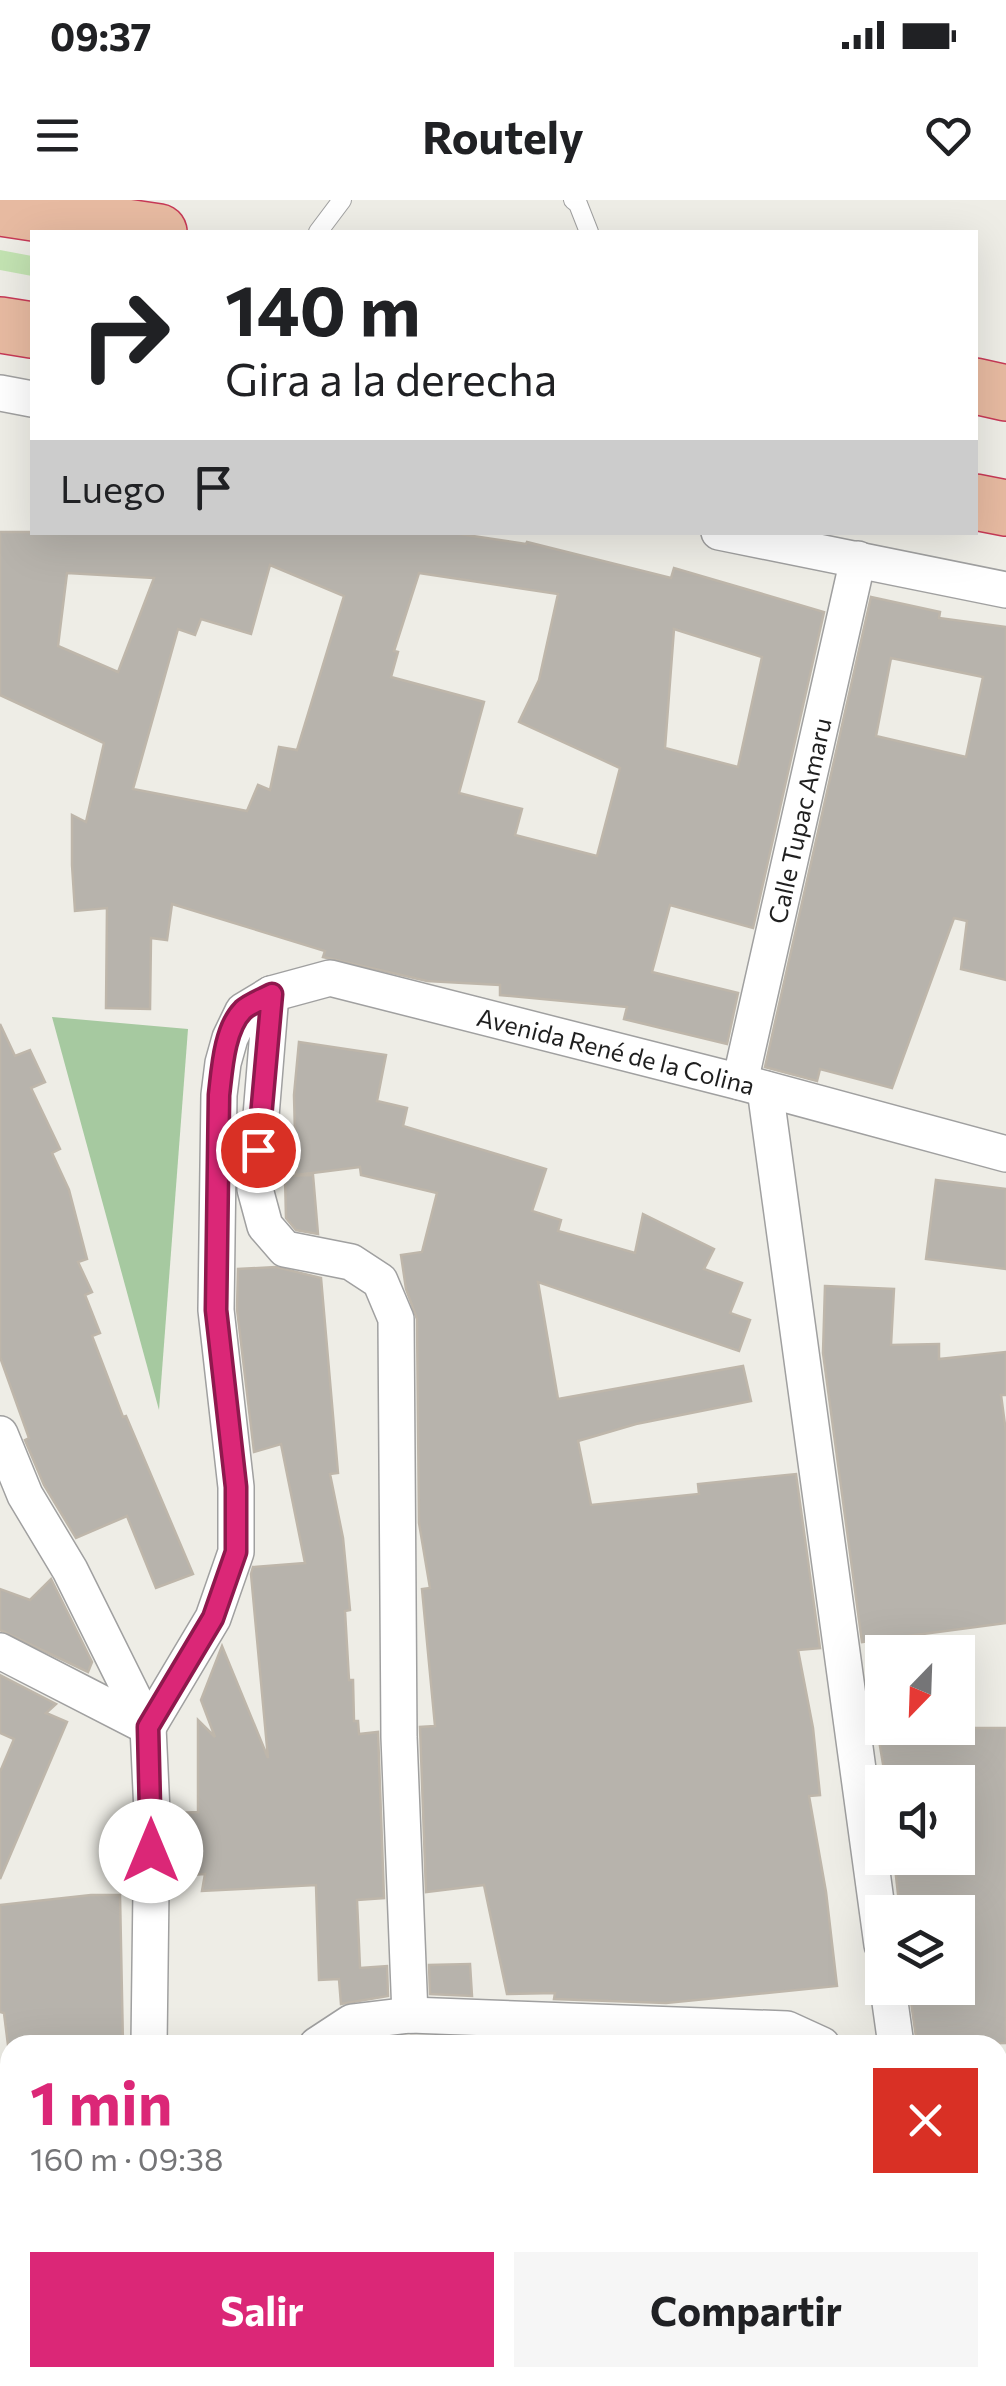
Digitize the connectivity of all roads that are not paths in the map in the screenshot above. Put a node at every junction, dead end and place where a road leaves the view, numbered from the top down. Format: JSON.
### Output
{"nodes":[{"id":1,"x":342,"y":200,"type":"edge"},
{"id":2,"x":573,"y":200,"type":"edge"},
{"id":3,"x":0,"y":208,"type":"edge"},
{"id":4,"x":145,"y":230,"type":"edge"},
{"id":5,"x":320,"y":230,"type":"edge"},
{"id":6,"x":589,"y":230,"type":"edge"},
{"id":7,"x":0,"y":325,"type":"edge"},
{"id":8,"x":30,"y":330,"type":"edge"},
{"id":9,"x":978,"y":387,"type":"edge"},
{"id":10,"x":0,"y":393,"type":"edge"},
{"id":11,"x":1006,"y":393,"type":"edge"},
{"id":12,"x":30,"y":400,"type":"edge"},
{"id":13,"x":978,"y":503,"type":"edge"},
{"id":14,"x":1006,"y":508,"type":"edge"},
{"id":15,"x":735,"y":535,"type":"edge"},
{"id":16,"x":858,"y":559,"type":"junction"},
{"id":17,"x":1006,"y":590,"type":"edge"},
{"id":18,"x":272,"y":994,"type":"junction"},
{"id":19,"x":752,"y":1086,"type":"junction"},
{"id":20,"x":1006,"y":1154,"type":"edge"},
{"id":21,"x":0,"y":1434,"type":"edge"},
{"id":22,"x":0,"y":1651,"type":"edge"},
{"id":23,"x":148,"y":1727,"type":"junction"},
{"id":24,"x":874,"y":1895,"type":"edge"},
{"id":25,"x":890,"y":2005,"type":"edge"},
{"id":26,"x":410,"y":2015,"type":"junction"},
{"id":27,"x":149,"y":2035,"type":"edge"},
{"id":28,"x":332,"y":2035,"type":"edge"},
{"id":29,"x":800,"y":2035,"type":"edge"},
{"id":30,"x":895,"y":2035,"type":"edge"}],
"edges":[{"from":1,"to":5,"type":"lane"},
{"from":2,"to":6,"type":"lane"},
{"from":3,"to":4,"type":"highway"},
{"from":7,"to":8,"type":"highway"},
{"from":9,"to":11,"type":"highway"},
{"from":10,"to":12,"type":"street"},
{"from":13,"to":14,"type":"highway"},
{"from":15,"to":16,"type":"street"},
{"from":16,"to":17,"type":"street"},
{"from":16,"to":19,"type":"street","name":"Calle Tupac Amaru"},
{"from":18,"to":19,"type":"street","name":"Avenida René de la Colina"},
{"from":18,"to":23,"type":"street","name":"Avenida René de la Colina"},
{"from":18,"to":26,"type":"street"},
{"from":19,"to":20,"type":"street","name":"Avenida René de la Colina"},
{"from":19,"to":24,"type":"street"},
{"from":21,"to":23,"type":"street"},
{"from":22,"to":23,"type":"street"},
{"from":23,"to":27,"type":"street"},
{"from":25,"to":30,"type":"street"},
{"from":26,"to":28,"type":"street"},
{"from":26,"to":29,"type":"street"}]}
